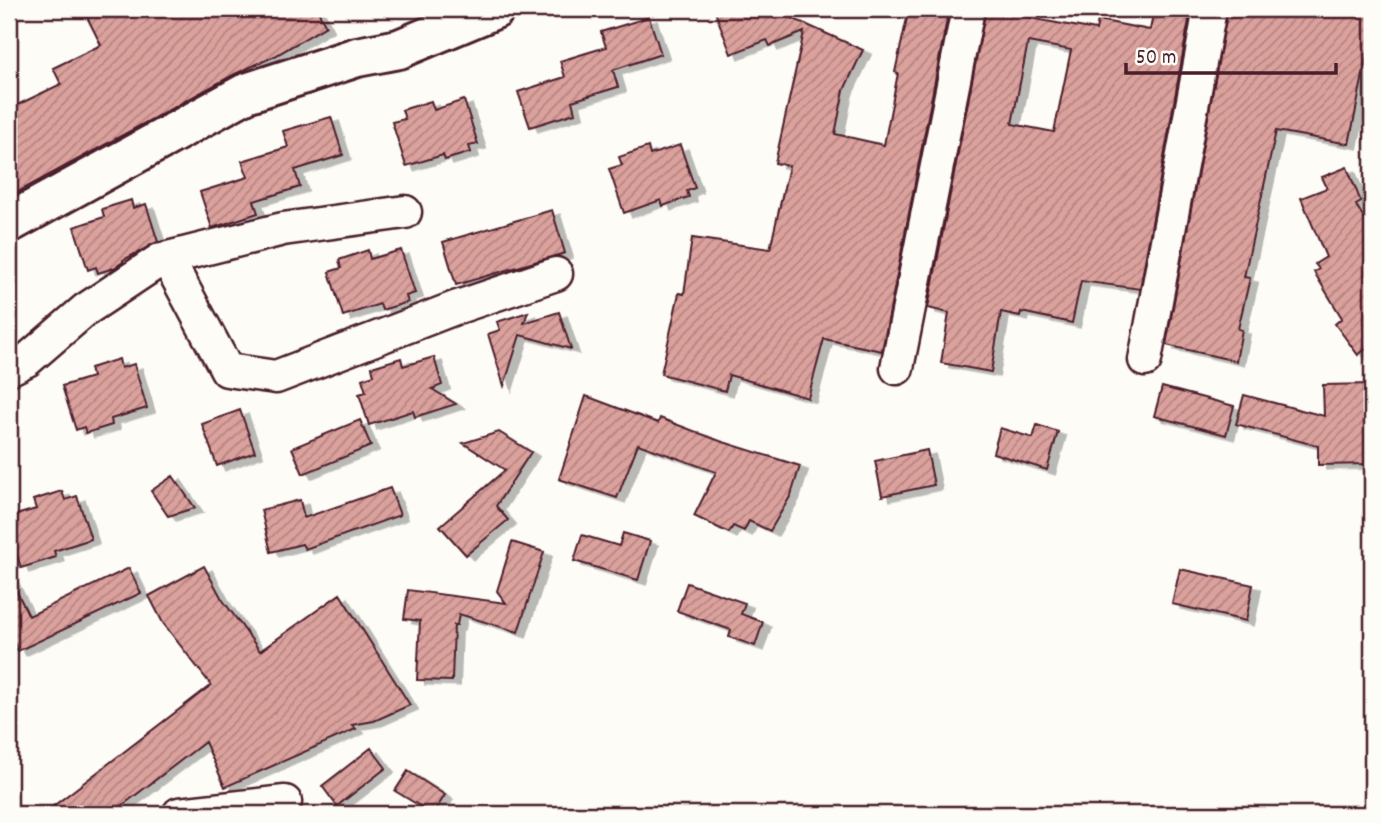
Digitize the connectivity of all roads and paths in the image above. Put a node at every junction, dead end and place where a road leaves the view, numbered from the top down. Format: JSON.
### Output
{"nodes":[{"id":1,"x":495,"y":9,"type":"edge"},
{"id":2,"x":968,"y":9,"type":"edge"},
{"id":3,"x":1210,"y":9,"type":"edge"},
{"id":4,"x":405,"y":212,"type":"dead end"},
{"id":5,"x":9,"y":223,"type":"edge"},
{"id":6,"x":167,"y":258,"type":"junction"},
{"id":7,"x":556,"y":274,"type":"dead end"},
{"id":8,"x":1145,"y":360,"type":"dead end"},
{"id":9,"x":897,"y":368,"type":"dead end"},
{"id":10,"x":9,"y":369,"type":"edge"},
{"id":11,"x":285,"y":802,"type":"dead end"},
{"id":12,"x":179,"y":814,"type":"edge"}],
"edges":[{"from":1,"to":5,"type":"street"},
{"from":2,"to":9,"type":"street"},
{"from":3,"to":8,"type":"street"},
{"from":4,"to":6,"type":"street"},
{"from":6,"to":7,"type":"street"},
{"from":6,"to":10,"type":"street"},
{"from":11,"to":12,"type":"street"}]}
